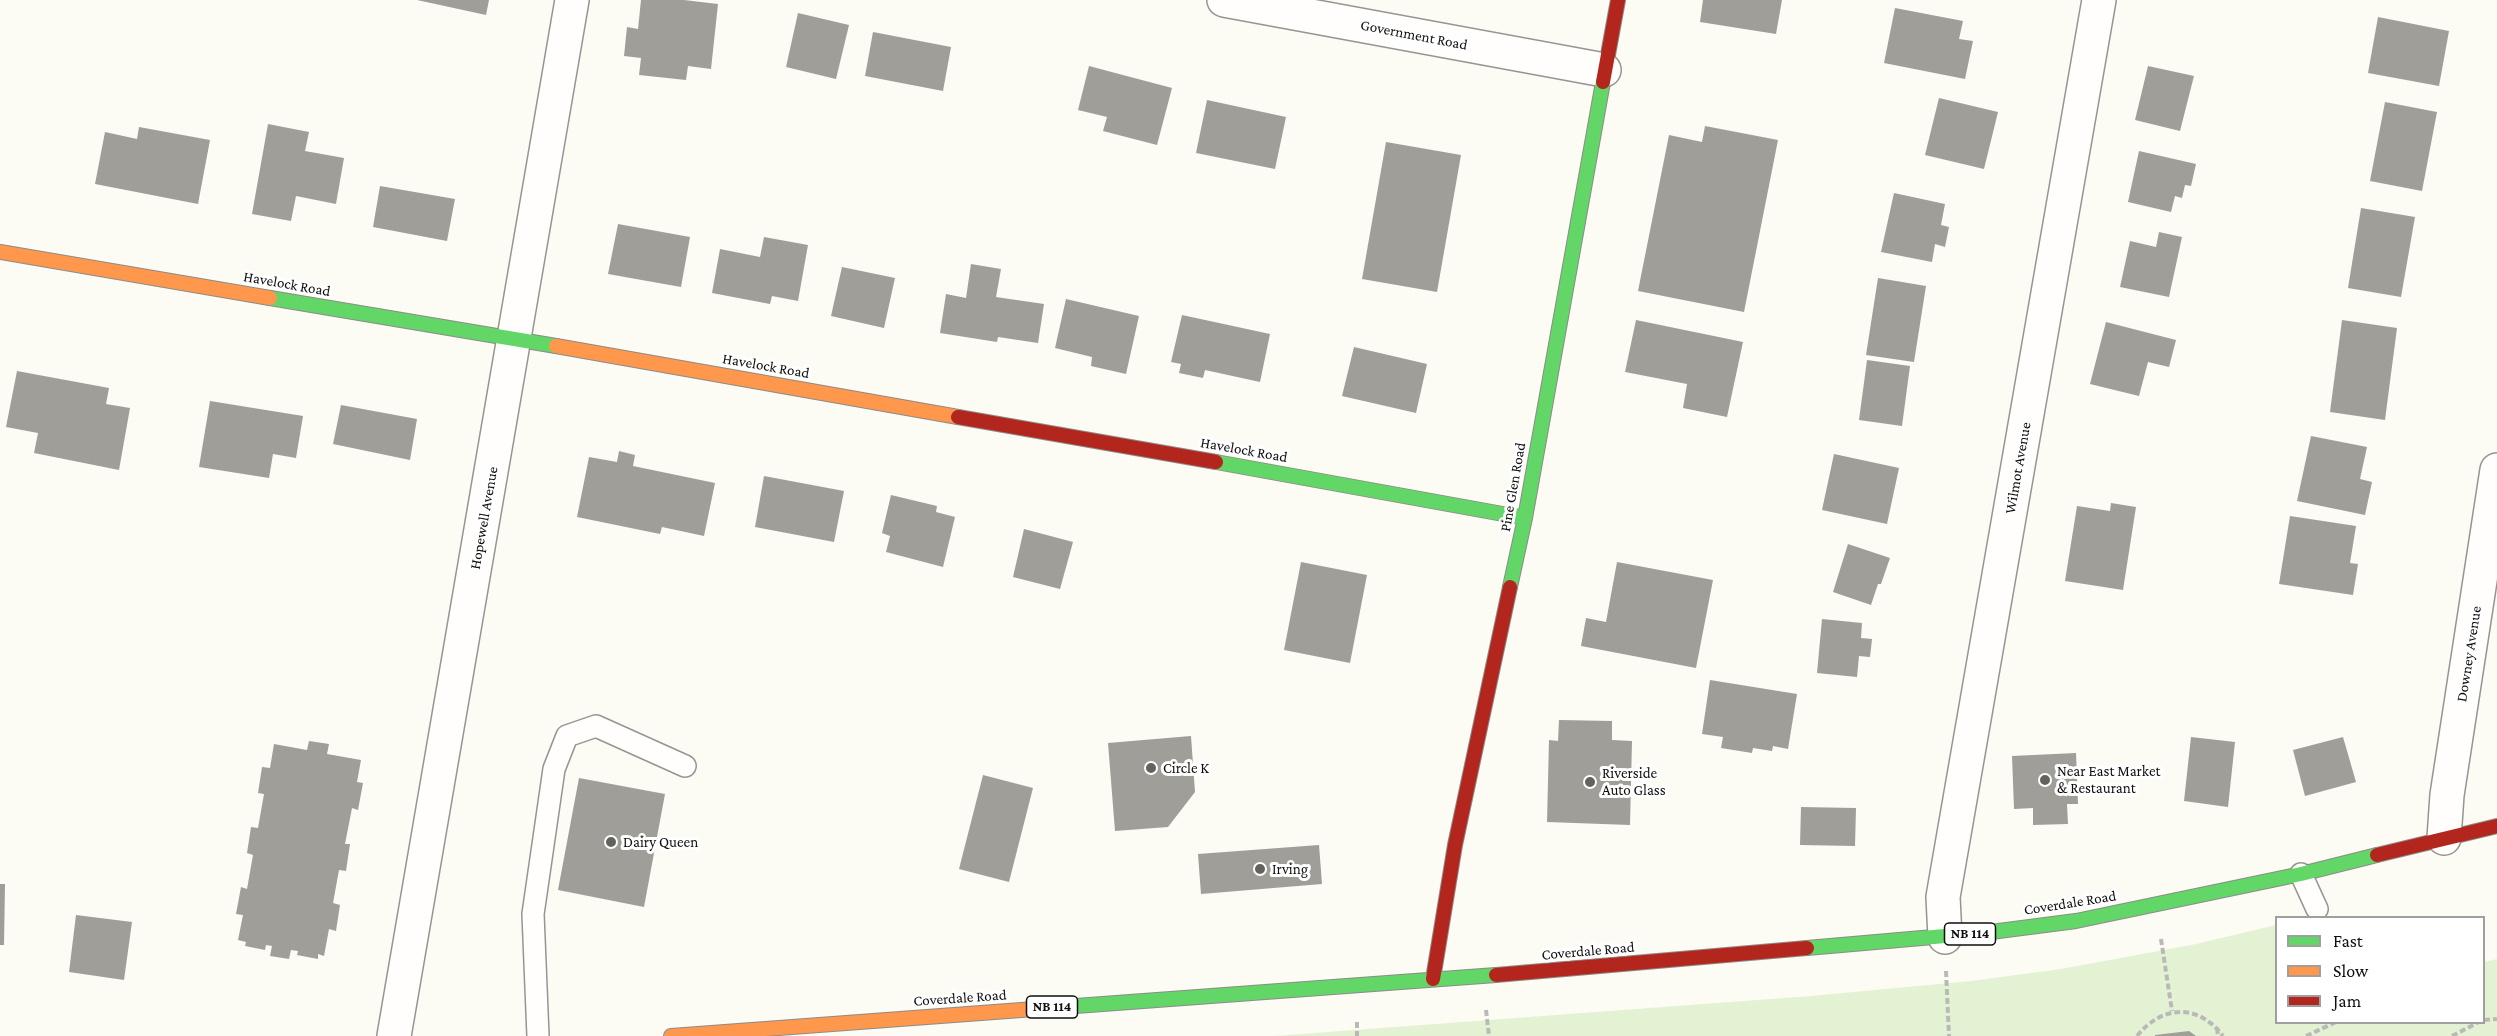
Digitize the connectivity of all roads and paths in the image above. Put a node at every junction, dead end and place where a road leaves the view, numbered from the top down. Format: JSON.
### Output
{"nodes":[{"id":1,"x":572,"y":0,"type":"edge"},
{"id":2,"x":1224,"y":0,"type":"edge"},
{"id":3,"x":1618,"y":0,"type":"edge"},
{"id":4,"x":2099,"y":0,"type":"edge"},
{"id":5,"x":1604,"y":70,"type":"junction"},
{"id":6,"x":0,"y":252,"type":"edge"},
{"id":7,"x":514,"y":339,"type":"junction"},
{"id":8,"x":2497,"y":470,"type":"edge"},
{"id":9,"x":1525,"y":519,"type":"junction"},
{"id":10,"x":685,"y":766,"type":"dead end"},
{"id":11,"x":2497,"y":826,"type":"edge"},
{"id":12,"x":2444,"y":838,"type":"junction"},
{"id":13,"x":2301,"y":874,"type":"junction"},
{"id":14,"x":2155,"y":905,"type":"junction"},
{"id":15,"x":2317,"y":909,"type":"dead end"},
{"id":16,"x":1945,"y":936,"type":"junction"},
{"id":17,"x":1433,"y":979,"type":"junction"},
{"id":18,"x":2172,"y":1011,"type":"junction"},
{"id":19,"x":2334,"y":1024,"type":"edge"},
{"id":20,"x":2477,"y":1024,"type":"edge"},
{"id":21,"x":2216,"y":1027,"type":"junction"},
{"id":22,"x":394,"y":1036,"type":"edge"},
{"id":23,"x":538,"y":1036,"type":"edge"},
{"id":24,"x":671,"y":1036,"type":"edge"},
{"id":25,"x":1949,"y":1036,"type":"edge"},
{"id":26,"x":2137,"y":1036,"type":"edge"},
{"id":27,"x":2218,"y":1036,"type":"edge"},
{"id":28,"x":2223,"y":1036,"type":"edge"},
{"id":29,"x":2306,"y":1036,"type":"edge"},
{"id":30,"x":2452,"y":1036,"type":"edge"}],
"edges":[{"from":1,"to":7,"type":"street","name":"Hopewell Avenue"},
{"from":2,"to":5,"type":"street","name":"Government Road"},
{"from":3,"to":5,"type":"street","name":"Pine Glen Road"},
{"from":4,"to":16,"type":"street","name":"Wilmot Avenue"},
{"from":5,"to":9,"type":"street","name":"Pine Glen Road"},
{"from":6,"to":7,"type":"street","name":"Havelock Road"},
{"from":7,"to":9,"type":"street","name":"Havelock Road"},
{"from":7,"to":22,"type":"street","name":"Hopewell Avenue"},
{"from":8,"to":12,"type":"street","name":"Downey Avenue"},
{"from":9,"to":17,"type":"street","name":"Pine Glen Road"},
{"from":10,"to":23,"type":"lane"},
{"from":11,"to":12,"type":"street","name":"Coverdale Road","number":"NB 114"},
{"from":12,"to":13,"type":"street","name":"Coverdale Road","number":"NB 114"},
{"from":13,"to":14,"type":"street","name":"Coverdale Road","number":"NB 114"},
{"from":13,"to":15,"type":"lane"},
{"from":14,"to":16,"type":"street","name":"Coverdale Road","number":"NB 114"},
{"from":14,"to":18,"type":"path"},
{"from":16,"to":17,"type":"street","name":"Coverdale Road","number":"NB 114"},
{"from":16,"to":25,"type":"path"},
{"from":17,"to":24,"type":"street","name":"Coverdale Road","number":"NB 114"},
{"from":18,"to":21,"type":"path"},
{"from":18,"to":26,"type":"path"},
{"from":19,"to":29,"type":"path"},
{"from":20,"to":30,"type":"path"},
{"from":21,"to":27,"type":"path"},
{"from":21,"to":28,"type":"path"}]}
